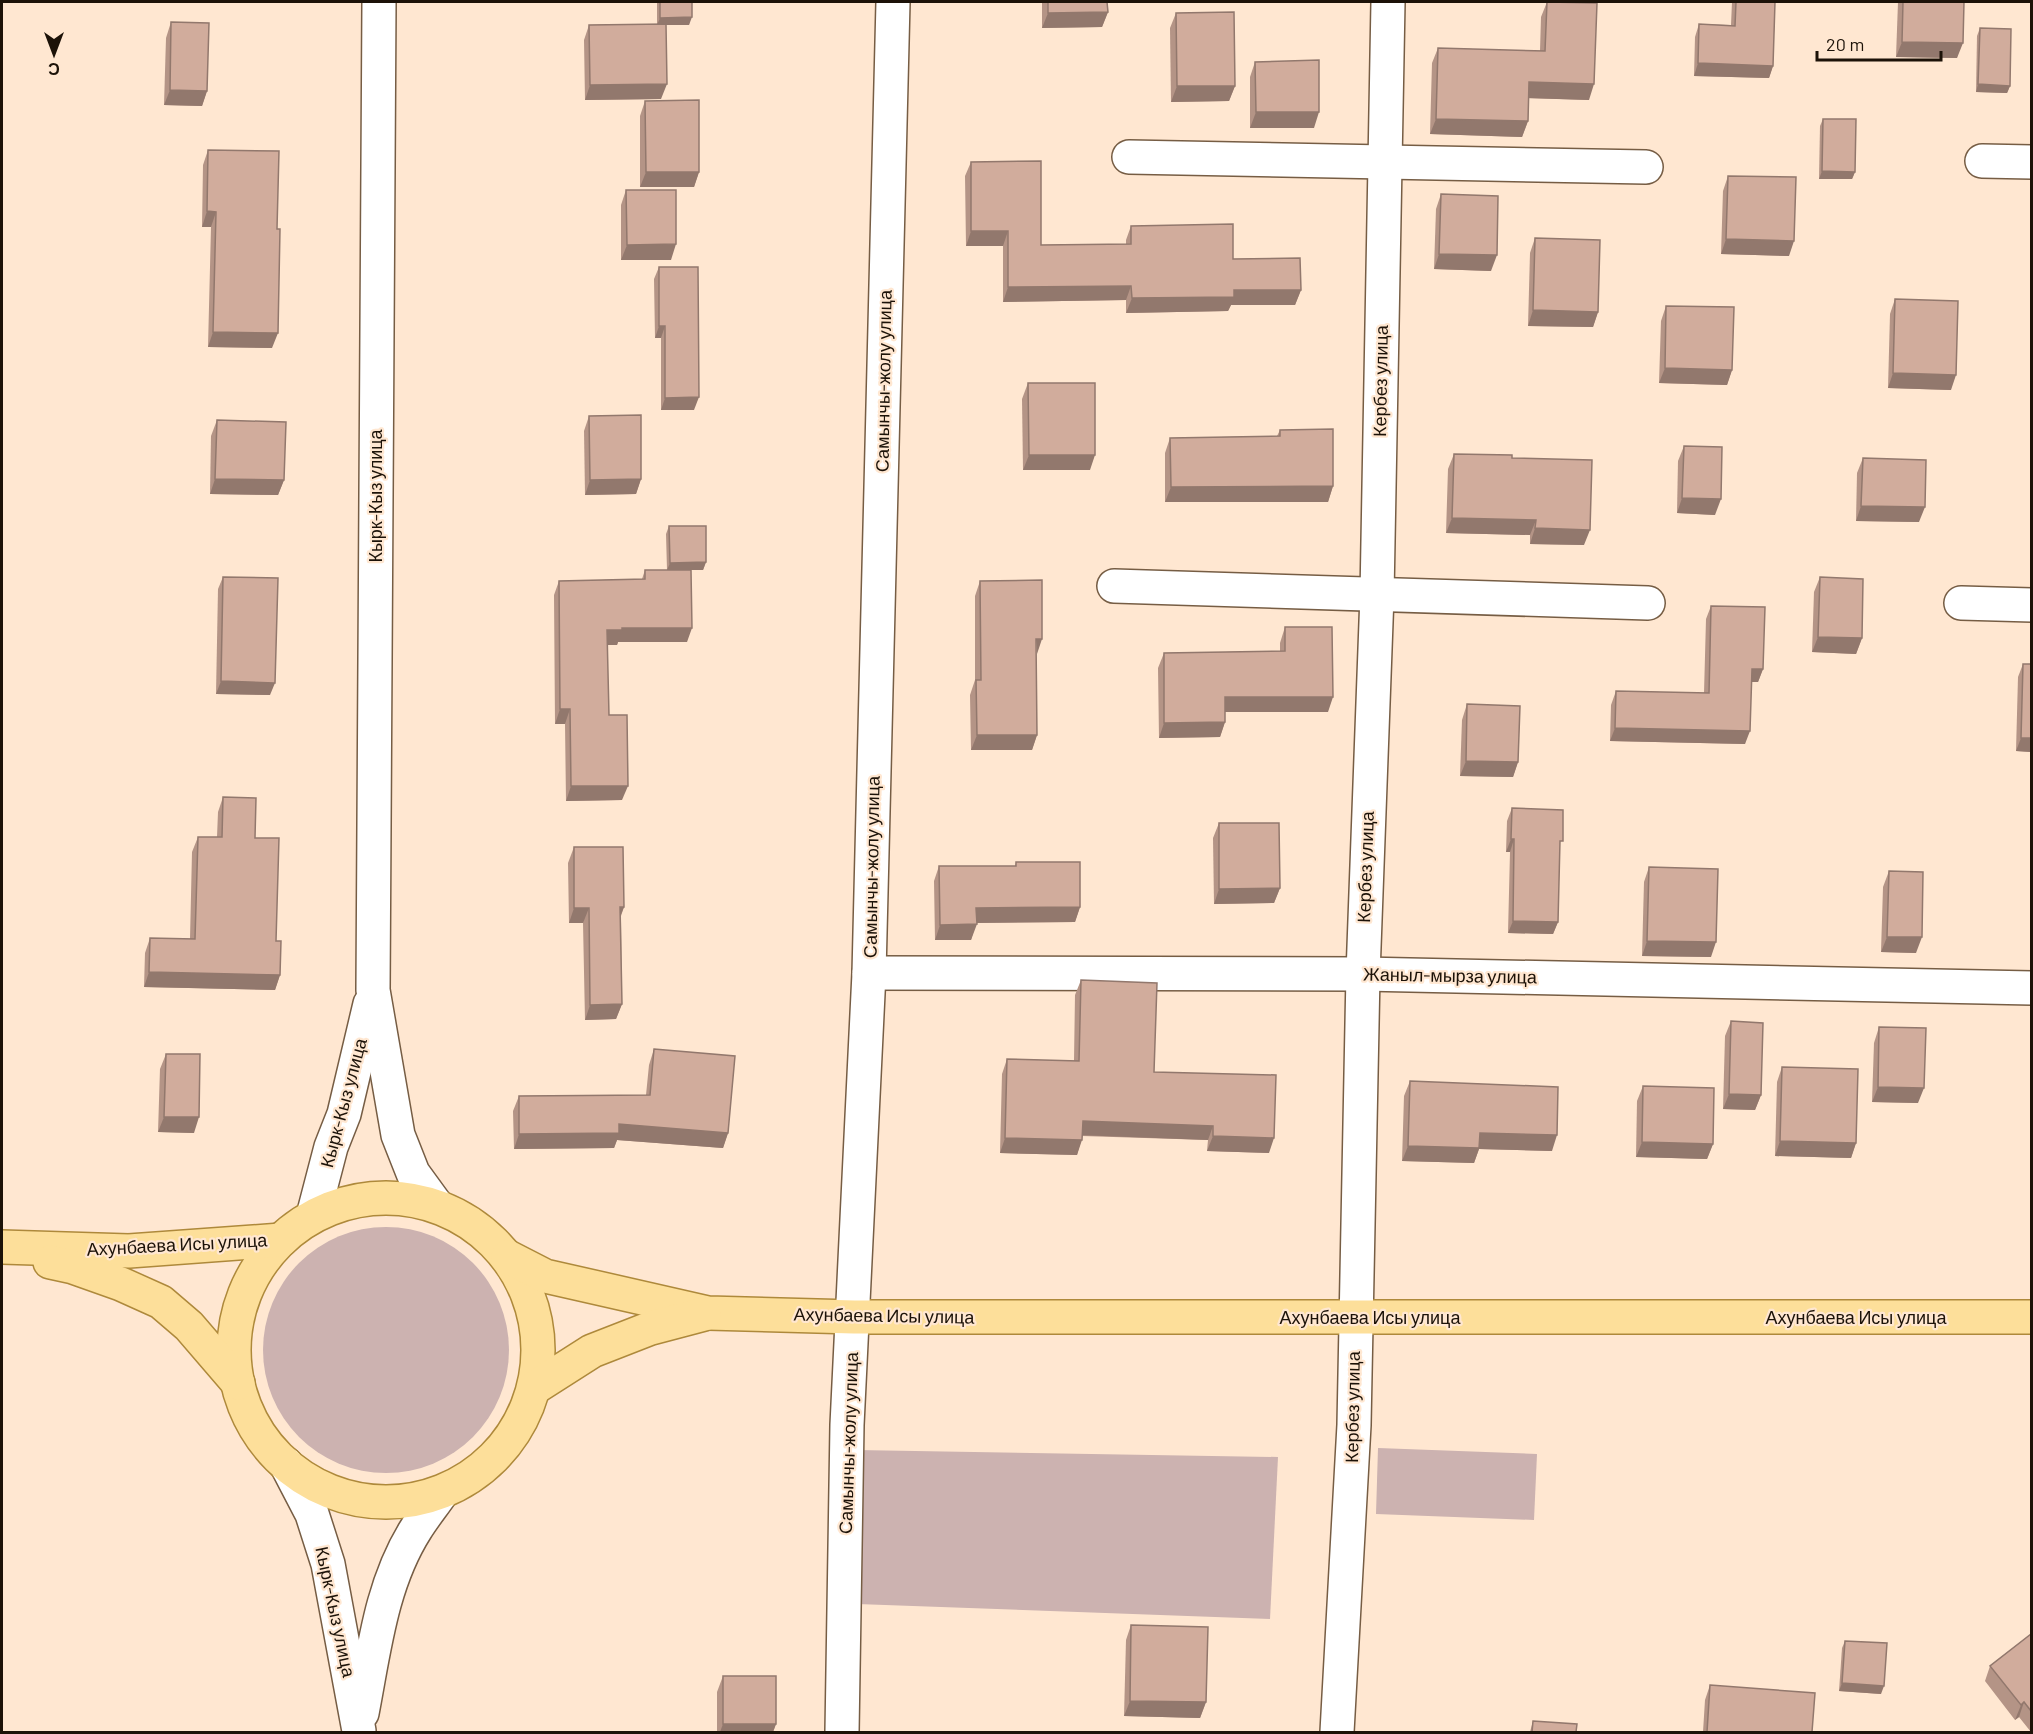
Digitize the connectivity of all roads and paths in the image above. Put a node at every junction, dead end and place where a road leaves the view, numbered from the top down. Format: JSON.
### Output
{"nodes":[{"id":1,"x":379,"y":2,"type":"edge"},
{"id":2,"x":893,"y":2,"type":"edge"},
{"id":3,"x":1388,"y":2,"type":"edge"},
{"id":4,"x":1129,"y":157,"type":"dead end"},
{"id":5,"x":1982,"y":161,"type":"dead end"},
{"id":6,"x":2031,"y":162,"type":"edge"},
{"id":7,"x":1385,"y":163,"type":"junction"},
{"id":8,"x":1646,"y":167,"type":"dead end"},
{"id":9,"x":1114,"y":586,"type":"dead end"},
{"id":10,"x":1377,"y":595,"type":"junction"},
{"id":11,"x":1648,"y":603,"type":"dead end"},
{"id":12,"x":1961,"y":603,"type":"dead end"},
{"id":13,"x":2031,"y":605,"type":"edge"},
{"id":14,"x":869,"y":972,"type":"junction"},
{"id":15,"x":1362,"y":974,"type":"junction"},
{"id":16,"x":2031,"y":988,"type":"edge"},
{"id":17,"x":373,"y":990,"type":"junction"},
{"id":18,"x":437,"y":1206,"type":"junction"},
{"id":19,"x":313,"y":1216,"type":"junction"},
{"id":20,"x":281,"y":1240,"type":"junction"},
{"id":21,"x":2,"y":1247,"type":"edge"},
{"id":22,"x":2,"y":1252,"type":"edge"},
{"id":23,"x":508,"y":1257,"type":"junction"},
{"id":24,"x":708,"y":1313,"type":"junction"},
{"id":25,"x":854,"y":1317,"type":"junction"},
{"id":26,"x":2031,"y":1317,"type":"edge"},
{"id":27,"x":1355,"y":1318,"type":"junction"},
{"id":28,"x":237,"y":1383,"type":"junction"},
{"id":29,"x":534,"y":1388,"type":"junction"},
{"id":30,"x":286,"y":1464,"type":"junction"},
{"id":31,"x":442,"y":1491,"type":"junction"},
{"id":32,"x":359,"y":1732,"type":"edge"},
{"id":33,"x":842,"y":1732,"type":"edge"},
{"id":34,"x":1337,"y":1732,"type":"edge"}],
"edges":[{"from":1,"to":17,"type":"street","name":"Кырк-Кыз улица"},
{"from":2,"to":14,"type":"street","name":"Самынчы-жолу улица"},
{"from":3,"to":7,"type":"street","name":"Кербез улица"},
{"from":4,"to":7,"type":"street"},
{"from":5,"to":6,"type":"street"},
{"from":7,"to":8,"type":"street"},
{"from":7,"to":10,"type":"street","name":"Кербез улица"},
{"from":9,"to":10,"type":"street"},
{"from":10,"to":11,"type":"street"},
{"from":10,"to":15,"type":"street","name":"Кербез улица"},
{"from":12,"to":13,"type":"street"},
{"from":14,"to":15,"type":"street","name":"Жаныл-мырза улица"},
{"from":14,"to":25,"type":"street","name":"Самынчы-жолу улица"},
{"from":15,"to":16,"type":"street","name":"Жаныл-мырза улица"},
{"from":15,"to":27,"type":"street","name":"Кербез улица"},
{"from":17,"to":18,"type":"street","name":"Кырк-Кыз улица"},
{"from":17,"to":19,"type":"street","name":"Кырк-Кыз улица"},
{"from":18,"to":19,"type":"main road"},
{"from":18,"to":23,"type":"main road"},
{"from":19,"to":20,"type":"main road"},
{"from":20,"to":21,"type":"main road","name":"Ахунбаева Исы улица"},
{"from":20,"to":28,"type":"main road"},
{"from":22,"to":28,"type":"main road","name":"Ахунбаева Исы улица"},
{"from":23,"to":24,"type":"main road","name":"Ахунбаева Исы улица"},
{"from":23,"to":29,"type":"main road"},
{"from":24,"to":25,"type":"main road","name":"Ахунбаева Исы улица"},
{"from":24,"to":29,"type":"main road","name":"Ахунбаева Исы улица"},
{"from":25,"to":27,"type":"main road","name":"Ахунбаева Исы улица"},
{"from":25,"to":33,"type":"street","name":"Самынчы-жолу улица"},
{"from":26,"to":27,"type":"main road","name":"Ахунбаева Исы улица"},
{"from":27,"to":34,"type":"street","name":"Кербез улица"},
{"from":28,"to":30,"type":"main road"},
{"from":29,"to":31,"type":"main road"},
{"from":30,"to":31,"type":"main road"},
{"from":30,"to":32,"type":"street","name":"Кырк-Кыз улица"},
{"from":31,"to":32,"type":"street","name":"Кырк-Кыз улица"}]}
